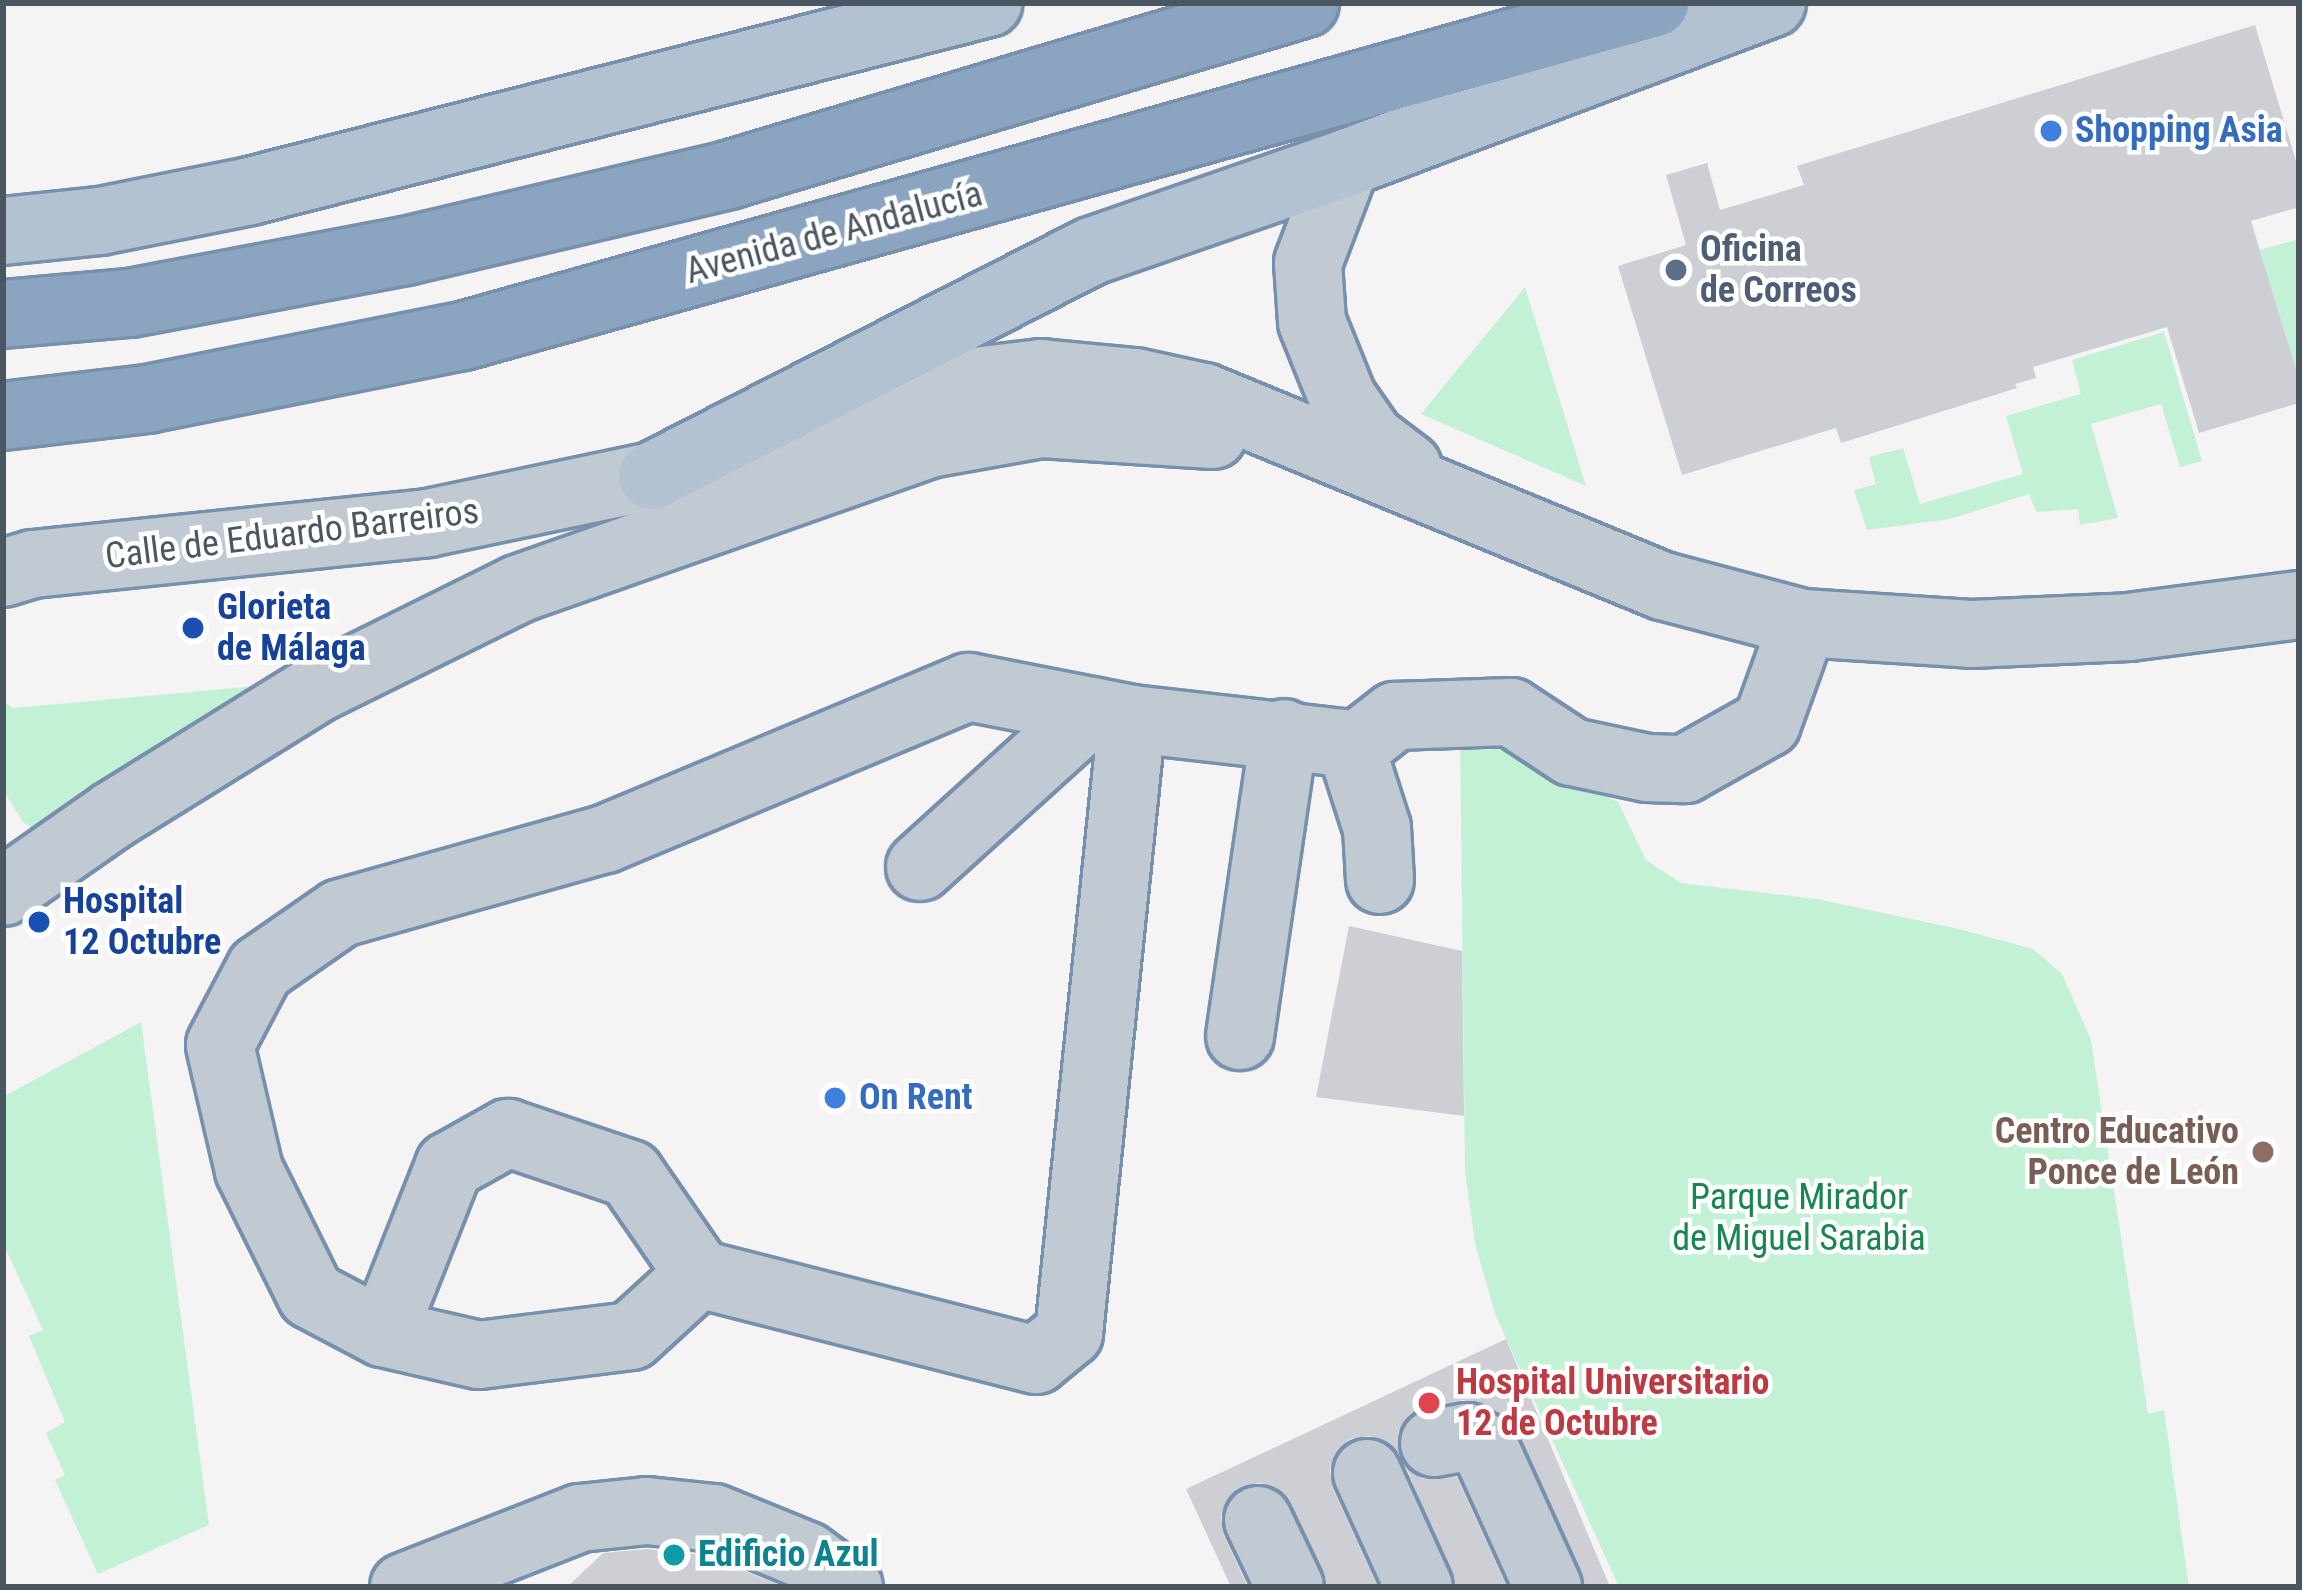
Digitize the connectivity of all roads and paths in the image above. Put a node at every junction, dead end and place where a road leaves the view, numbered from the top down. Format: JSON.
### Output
{"nodes":[{"id":1,"x":892,"y":3,"type":"edge"},
{"id":2,"x":988,"y":3,"type":"edge"},
{"id":3,"x":1305,"y":3,"type":"edge"},
{"id":4,"x":1655,"y":3,"type":"edge"},
{"id":5,"x":1772,"y":3,"type":"edge"},
{"id":6,"x":793,"y":51,"type":"junction"},
{"id":7,"x":1346,"y":164,"type":"junction"},
{"id":8,"x":3,"y":230,"type":"edge"},
{"id":9,"x":3,"y":314,"type":"edge"},
{"id":10,"x":3,"y":416,"type":"edge"},
{"id":11,"x":1341,"y":452,"type":"junction"},
{"id":12,"x":652,"y":476,"type":"junction"},
{"id":13,"x":1449,"y":498,"type":"junction"},
{"id":14,"x":3,"y":574,"type":"edge"},
{"id":15,"x":2299,"y":604,"type":"edge"},
{"id":16,"x":1803,"y":622,"type":"junction"},
{"id":17,"x":1112,"y":715,"type":"junction"},
{"id":18,"x":1284,"y":733,"type":"junction"},
{"id":19,"x":1350,"y":744,"type":"junction"},
{"id":20,"x":920,"y":867,"type":"dead end"},
{"id":21,"x":1380,"y":880,"type":"dead end"},
{"id":22,"x":3,"y":892,"type":"edge"},
{"id":23,"x":1240,"y":1036,"type":"dead end"},
{"id":24,"x":698,"y":1274,"type":"junction"},
{"id":25,"x":383,"y":1334,"type":"junction"},
{"id":26,"x":1434,"y":1443,"type":"dead end"},
{"id":27,"x":1366,"y":1473,"type":"dead end"},
{"id":28,"x":1258,"y":1520,"type":"dead end"},
{"id":29,"x":518,"y":1566,"type":"edge"},
{"id":30,"x":404,"y":1587,"type":"edge"},
{"id":31,"x":849,"y":1587,"type":"edge"},
{"id":32,"x":1290,"y":1587,"type":"edge"},
{"id":33,"x":1419,"y":1587,"type":"edge"},
{"id":34,"x":1547,"y":1587,"type":"edge"}],
"edges":[{"from":1,"to":6,"type":"street"},
{"from":2,"to":6,"type":"main road"},
{"from":3,"to":9,"type":"highway"},
{"from":4,"to":10,"type":"highway","name":"Avenida de Andalucía"},
{"from":5,"to":7,"type":"main road"},
{"from":6,"to":8,"type":"main road"},
{"from":7,"to":12,"type":"main road"},
{"from":7,"to":13,"type":"street"},
{"from":11,"to":12,"type":"street","name":"Calle de Eduardo Barreiros"},
{"from":11,"to":13,"type":"street"},
{"from":11,"to":22,"type":"street"},
{"from":12,"to":14,"type":"street","name":"Calle de Eduardo Barreiros"},
{"from":13,"to":16,"type":"street"},
{"from":15,"to":16,"type":"street"},
{"from":16,"to":19,"type":"street"},
{"from":17,"to":18,"type":"street"},
{"from":17,"to":20,"type":"street"},
{"from":17,"to":24,"type":"street"},
{"from":17,"to":25,"type":"street"},
{"from":18,"to":19,"type":"street"},
{"from":18,"to":23,"type":"street"},
{"from":19,"to":21,"type":"street"},
{"from":24,"to":25,"type":"street"},
{"from":24,"to":25,"type":"street"},
{"from":26,"to":34,"type":"street"},
{"from":27,"to":33,"type":"street"},
{"from":28,"to":32,"type":"street"},
{"from":29,"to":30,"type":"street"},
{"from":29,"to":31,"type":"street"}]}
